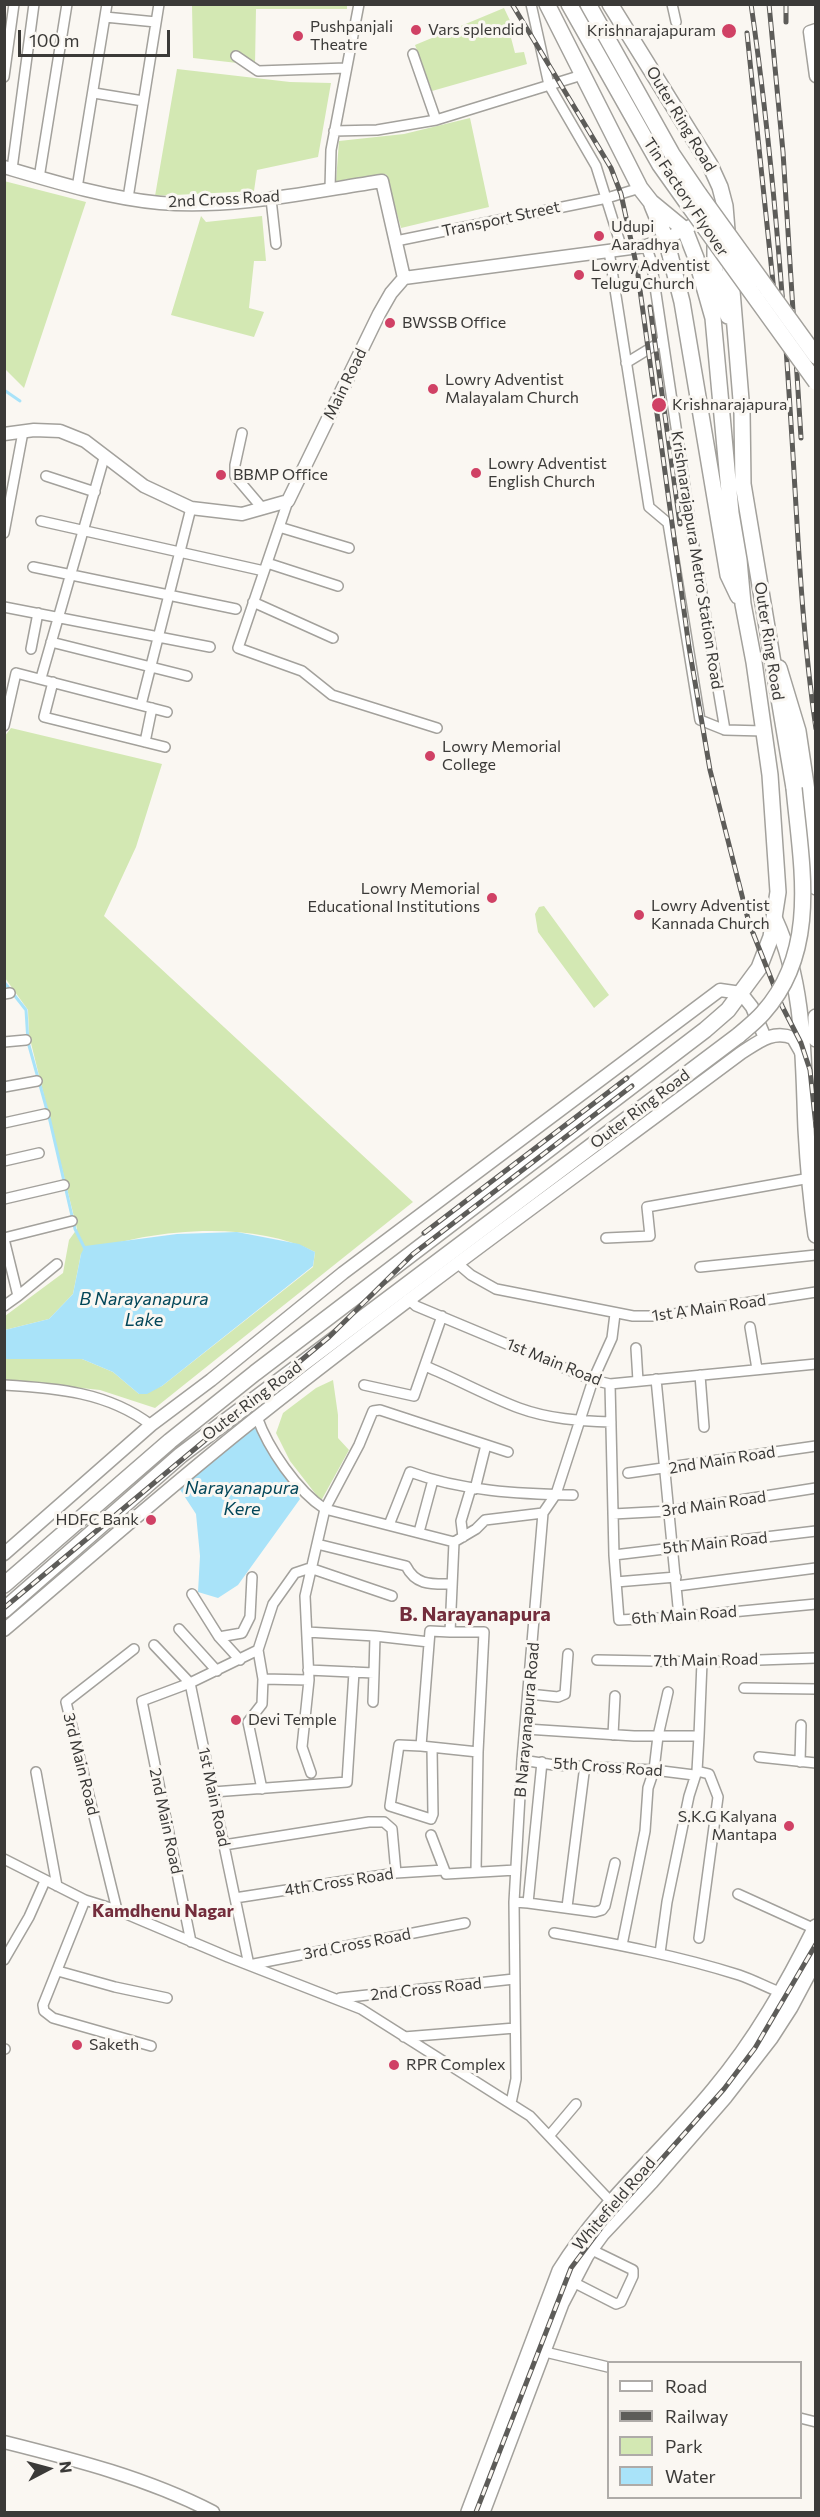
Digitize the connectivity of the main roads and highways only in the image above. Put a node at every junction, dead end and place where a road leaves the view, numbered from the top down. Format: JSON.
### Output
{"nodes":[{"id":1,"x":547,"y":4,"type":"edge"},
{"id":2,"x":569,"y":4,"type":"edge"},
{"id":3,"x":588,"y":4,"type":"edge"},
{"id":4,"x":610,"y":4,"type":"edge"},
{"id":5,"x":693,"y":198,"type":"junction"},
{"id":6,"x":651,"y":202,"type":"junction"},
{"id":7,"x":816,"y":356,"type":"edge"},
{"id":8,"x":816,"y":382,"type":"edge"},
{"id":9,"x":742,"y":604,"type":"junction"},
{"id":10,"x":769,"y":634,"type":"junction"},
{"id":11,"x":816,"y":887,"type":"edge"},
{"id":12,"x":775,"y":920,"type":"junction"},
{"id":13,"x":816,"y":1017,"type":"edge"},
{"id":14,"x":816,"y":1039,"type":"edge"},
{"id":15,"x":816,"y":1235,"type":"edge"},
{"id":16,"x":4,"y":1585,"type":"edge"},
{"id":17,"x":4,"y":1610,"type":"edge"},
{"id":18,"x":815,"y":1928,"type":"edge"},
{"id":19,"x":816,"y":1958,"type":"edge"},
{"id":20,"x":616,"y":2207,"type":"junction"},
{"id":21,"x":537,"y":2352,"type":"junction"},
{"id":22,"x":469,"y":2512,"type":"edge"},
{"id":23,"x":482,"y":2512,"type":"edge"}],
"edges":[{"from":1,"to":6,"type":"main road","name":"Outer Ring Road"},
{"from":2,"to":5,"type":"main road","name":"Tin Factory Flyover"},
{"from":3,"to":5,"type":"main road","name":"Tin Factory Flyover"},
{"from":4,"to":10,"type":"main road","name":"Outer Ring Road"},
{"from":5,"to":7,"type":"main road","name":"Tin Factory Flyover","bridge":true},
{"from":5,"to":8,"type":"main road","name":"Tin Factory Flyover","bridge":true},
{"from":6,"to":9,"type":"main road","name":"Outer Ring Road"},
{"from":6,"to":9,"type":"main road","name":"Outer Ring Road"},
{"from":9,"to":12,"type":"main road","name":"Outer Ring Road"},
{"from":10,"to":11,"type":"main road"},
{"from":10,"to":17,"type":"main road","name":"Outer Ring Road","bridge":true},
{"from":12,"to":15,"type":"main road"},
{"from":12,"to":16,"type":"main road","name":"Outer Ring Road"},
{"from":13,"to":14,"type":"main road"},
{"from":18,"to":20,"type":"main road","name":"Whitefield Road"},
{"from":19,"to":20,"type":"main road","name":"Whitefield Road"},
{"from":20,"to":21,"type":"main road","name":"Whitefield Road"},
{"from":20,"to":21,"type":"main road","name":"Whitefield Road"},
{"from":21,"to":22,"type":"main road","name":"Whitefield Road"},
{"from":21,"to":23,"type":"main road","name":"Whitefield Road"}]}
